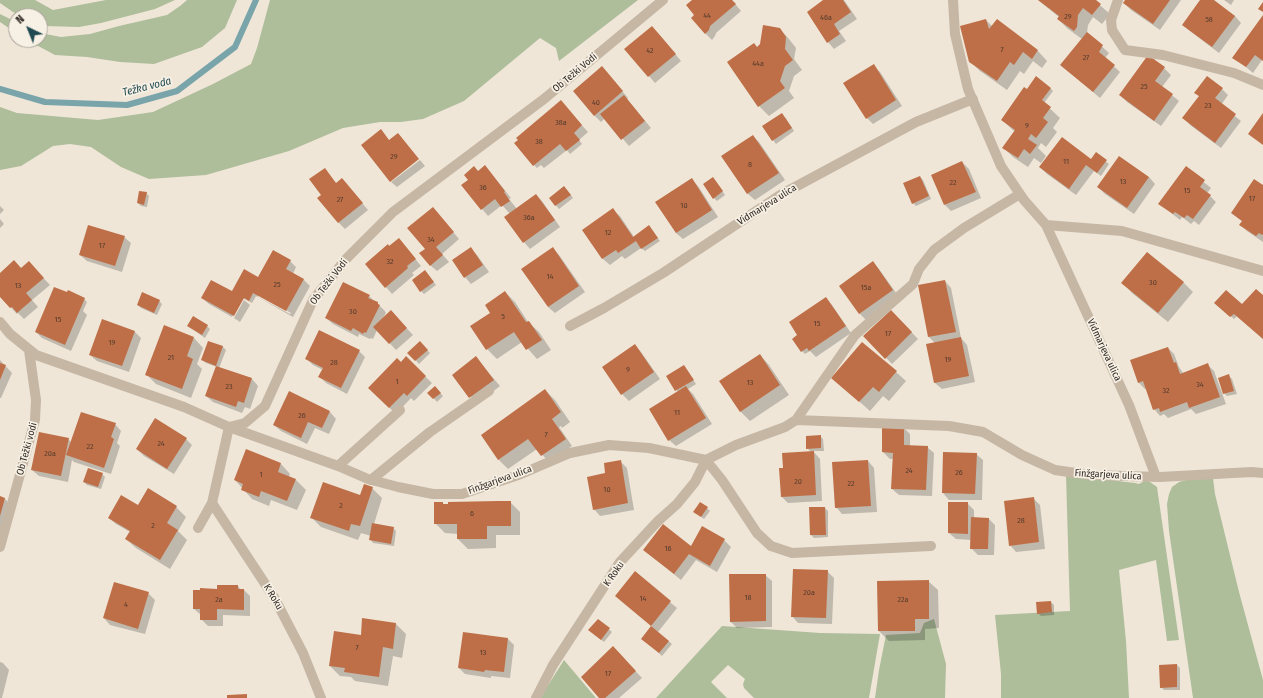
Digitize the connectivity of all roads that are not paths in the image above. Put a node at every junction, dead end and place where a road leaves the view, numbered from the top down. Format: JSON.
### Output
{"nodes":[{"id":1,"x":663,"y":0,"type":"edge"},
{"id":2,"x":953,"y":0,"type":"edge"},
{"id":3,"x":1118,"y":0,"type":"edge"},
{"id":4,"x":1263,"y":84,"type":"edge"},
{"id":5,"x":973,"y":99,"type":"junction"},
{"id":6,"x":1020,"y":194,"type":"junction"},
{"id":7,"x":1046,"y":225,"type":"junction"},
{"id":8,"x":1263,"y":271,"type":"edge"},
{"id":9,"x":0,"y":322,"type":"edge"},
{"id":10,"x":570,"y":326,"type":"dead end"},
{"id":11,"x":29,"y":350,"type":"junction"},
{"id":12,"x":489,"y":391,"type":"dead end"},
{"id":13,"x":400,"y":410,"type":"dead end"},
{"id":14,"x":796,"y":420,"type":"junction"},
{"id":15,"x":229,"y":427,"type":"junction"},
{"id":16,"x":706,"y":460,"type":"junction"},
{"id":17,"x":338,"y":466,"type":"junction"},
{"id":18,"x":1263,"y":473,"type":"edge"},
{"id":19,"x":1156,"y":477,"type":"junction"},
{"id":20,"x":371,"y":480,"type":"junction"},
{"id":21,"x":212,"y":503,"type":"junction"},
{"id":22,"x":198,"y":528,"type":"dead end"},
{"id":23,"x":931,"y":546,"type":"dead end"},
{"id":24,"x":0,"y":547,"type":"edge"},
{"id":25,"x":321,"y":698,"type":"edge"},
{"id":26,"x":536,"y":698,"type":"edge"}],
"edges":[{"from":1,"to":15,"type":"street","name":"Ob Težki Vodi"},
{"from":2,"to":5,"type":"street","name":"Vidmarjeva ulica"},
{"from":3,"to":4,"type":"street"},
{"from":5,"to":6,"type":"street","name":"Vidmarjeva ulica"},
{"from":5,"to":10,"type":"street","name":"Vidmarjeva ulica"},
{"from":6,"to":7,"type":"street","name":"Vidmarjeva ulica"},
{"from":6,"to":14,"type":"street"},
{"from":7,"to":8,"type":"street"},
{"from":7,"to":19,"type":"street","name":"Vidmarjeva ulica"},
{"from":9,"to":11,"type":"street"},
{"from":11,"to":15,"type":"street"},
{"from":11,"to":24,"type":"street","name":"Ob Težki vodi"},
{"from":12,"to":20,"type":"street"},
{"from":13,"to":17,"type":"street"},
{"from":14,"to":16,"type":"street"},
{"from":14,"to":19,"type":"street","name":"Finžgarjeva ulica"},
{"from":15,"to":17,"type":"street","name":"Finžgarjeva ulica"},
{"from":15,"to":21,"type":"street"},
{"from":16,"to":20,"type":"street","name":"Finžgarjeva ulica"},
{"from":16,"to":23,"type":"street"},
{"from":16,"to":26,"type":"street","name":"K Roku"},
{"from":17,"to":20,"type":"street","name":"Finžgarjeva ulica"},
{"from":18,"to":19,"type":"street","name":"Finžgarjeva ulica"},
{"from":21,"to":22,"type":"street"},
{"from":21,"to":25,"type":"street","name":"K Roku"}]}
